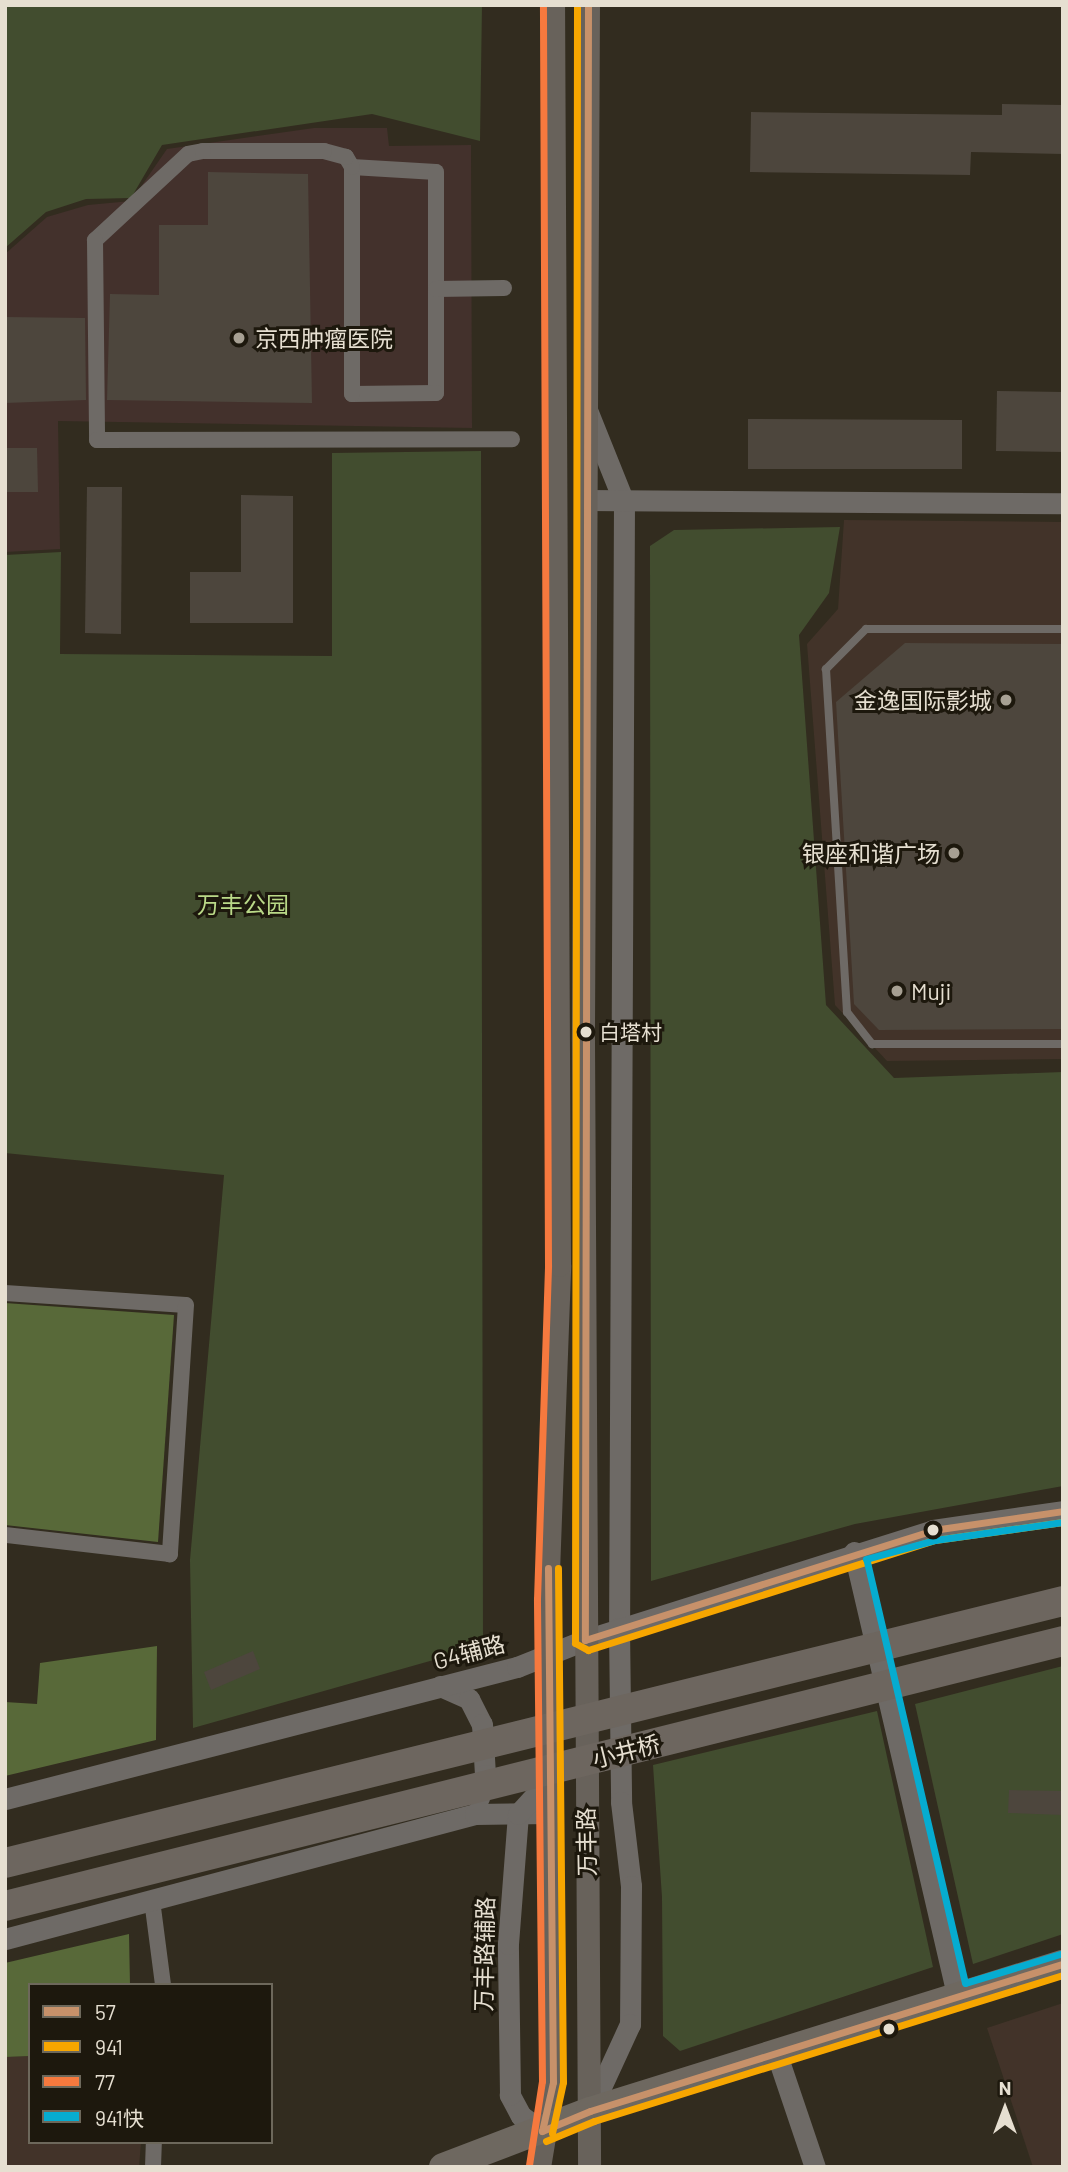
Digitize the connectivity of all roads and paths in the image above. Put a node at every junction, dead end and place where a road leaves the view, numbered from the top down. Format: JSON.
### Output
{"nodes":[{"id":1,"x":553,"y":5,"type":"edge"},
{"id":2,"x":588,"y":5,"type":"edge"},
{"id":3,"x":352,"y":167,"type":"junction"},
{"id":4,"x":505,"y":288,"type":"dead end"},
{"id":5,"x":436,"y":289,"type":"junction"},
{"id":6,"x":585,"y":405,"type":"junction"},
{"id":7,"x":512,"y":439,"type":"dead end"},
{"id":8,"x":584,"y":500,"type":"junction"},
{"id":9,"x":624,"y":502,"type":"junction"},
{"id":10,"x":1063,"y":503,"type":"edge"},
{"id":11,"x":1063,"y":629,"type":"edge"},
{"id":12,"x":1063,"y":1044,"type":"edge"},
{"id":13,"x":5,"y":1293,"type":"edge"},
{"id":14,"x":1063,"y":1511,"type":"edge"},
{"id":15,"x":5,"y":1535,"type":"edge"},
{"id":16,"x":854,"y":1552,"type":"junction"},
{"id":17,"x":1063,"y":1601,"type":"edge"},
{"id":18,"x":619,"y":1628,"type":"junction"},
{"id":19,"x":584,"y":1640,"type":"junction"},
{"id":20,"x":1063,"y":1641,"type":"edge"},
{"id":21,"x":548,"y":1655,"type":"junction"},
{"id":22,"x":440,"y":1686,"type":"junction"},
{"id":23,"x":551,"y":1778,"type":"junction"},
{"id":24,"x":5,"y":1799,"type":"edge"},
{"id":25,"x":552,"y":1813,"type":"junction"},
{"id":26,"x":475,"y":1814,"type":"junction"},
{"id":27,"x":518,"y":1814,"type":"junction"},
{"id":28,"x":5,"y":1863,"type":"edge"},
{"id":29,"x":152,"y":1900,"type":"junction"},
{"id":30,"x":5,"y":1906,"type":"edge"},
{"id":31,"x":5,"y":1939,"type":"edge"},
{"id":32,"x":1063,"y":1964,"type":"edge"},
{"id":33,"x":163,"y":1983,"type":"edge"},
{"id":34,"x":957,"y":1996,"type":"junction"},
{"id":35,"x":776,"y":2055,"type":"junction"},
{"id":36,"x":590,"y":2110,"type":"junction"},
{"id":37,"x":542,"y":2131,"type":"junction"},
{"id":38,"x":154,"y":2144,"type":"edge"},
{"id":39,"x":153,"y":2167,"type":"edge"},
{"id":40,"x":443,"y":2167,"type":"edge"},
{"id":41,"x":539,"y":2167,"type":"edge"},
{"id":42,"x":589,"y":2167,"type":"edge"},
{"id":43,"x":815,"y":2167,"type":"edge"}],
"edges":[{"from":1,"to":21,"type":"main road","name":"万丰路"},
{"from":2,"to":6,"type":"main road","name":"万丰路"},
{"from":3,"to":5,"type":"street"},
{"from":3,"to":5,"type":"street"},
{"from":3,"to":7,"type":"street"},
{"from":4,"to":5,"type":"street"},
{"from":6,"to":8,"type":"main road","name":"万丰路"},
{"from":6,"to":9,"type":"street"},
{"from":8,"to":9,"type":"street"},
{"from":8,"to":19,"type":"main road","name":"万丰路"},
{"from":9,"to":10,"type":"street"},
{"from":9,"to":18,"type":"street"},
{"from":11,"to":12,"type":"lane"},
{"from":13,"to":15,"type":"street"},
{"from":14,"to":16,"type":"street","name":"G4辅路"},
{"from":16,"to":18,"type":"street","name":"G4辅路"},
{"from":16,"to":34,"type":"street"},
{"from":17,"to":28,"type":"highway","name":"小井桥"},
{"from":18,"to":19,"type":"street","name":"G4辅路"},
{"from":18,"to":36,"type":"street"},
{"from":19,"to":21,"type":"street","name":"G4辅路"},
{"from":19,"to":36,"type":"main road","name":"万丰路"},
{"from":20,"to":30,"type":"highway","name":"小井桥"},
{"from":21,"to":22,"type":"street","name":"G4辅路"},
{"from":21,"to":23,"type":"main road","name":"万丰路"},
{"from":22,"to":24,"type":"street","name":"G4辅路"},
{"from":22,"to":26,"type":"street"},
{"from":23,"to":25,"type":"main road","name":"万丰路"},
{"from":23,"to":27,"type":"street"},
{"from":25,"to":27,"type":"street"},
{"from":25,"to":37,"type":"main road","name":"万丰路"},
{"from":26,"to":27,"type":"street"},
{"from":26,"to":29,"type":"street"},
{"from":27,"to":37,"type":"street","name":"万丰路辅路"},
{"from":29,"to":31,"type":"street"},
{"from":29,"to":33,"type":"street"},
{"from":32,"to":34,"type":"highway"},
{"from":34,"to":35,"type":"highway"},
{"from":35,"to":36,"type":"highway"},
{"from":35,"to":43,"type":"street"},
{"from":36,"to":37,"type":"highway"},
{"from":36,"to":42,"type":"main road","name":"万丰路"},
{"from":37,"to":40,"type":"highway"},
{"from":37,"to":41,"type":"main road","name":"万丰路"},
{"from":38,"to":39,"type":"street"}]}
